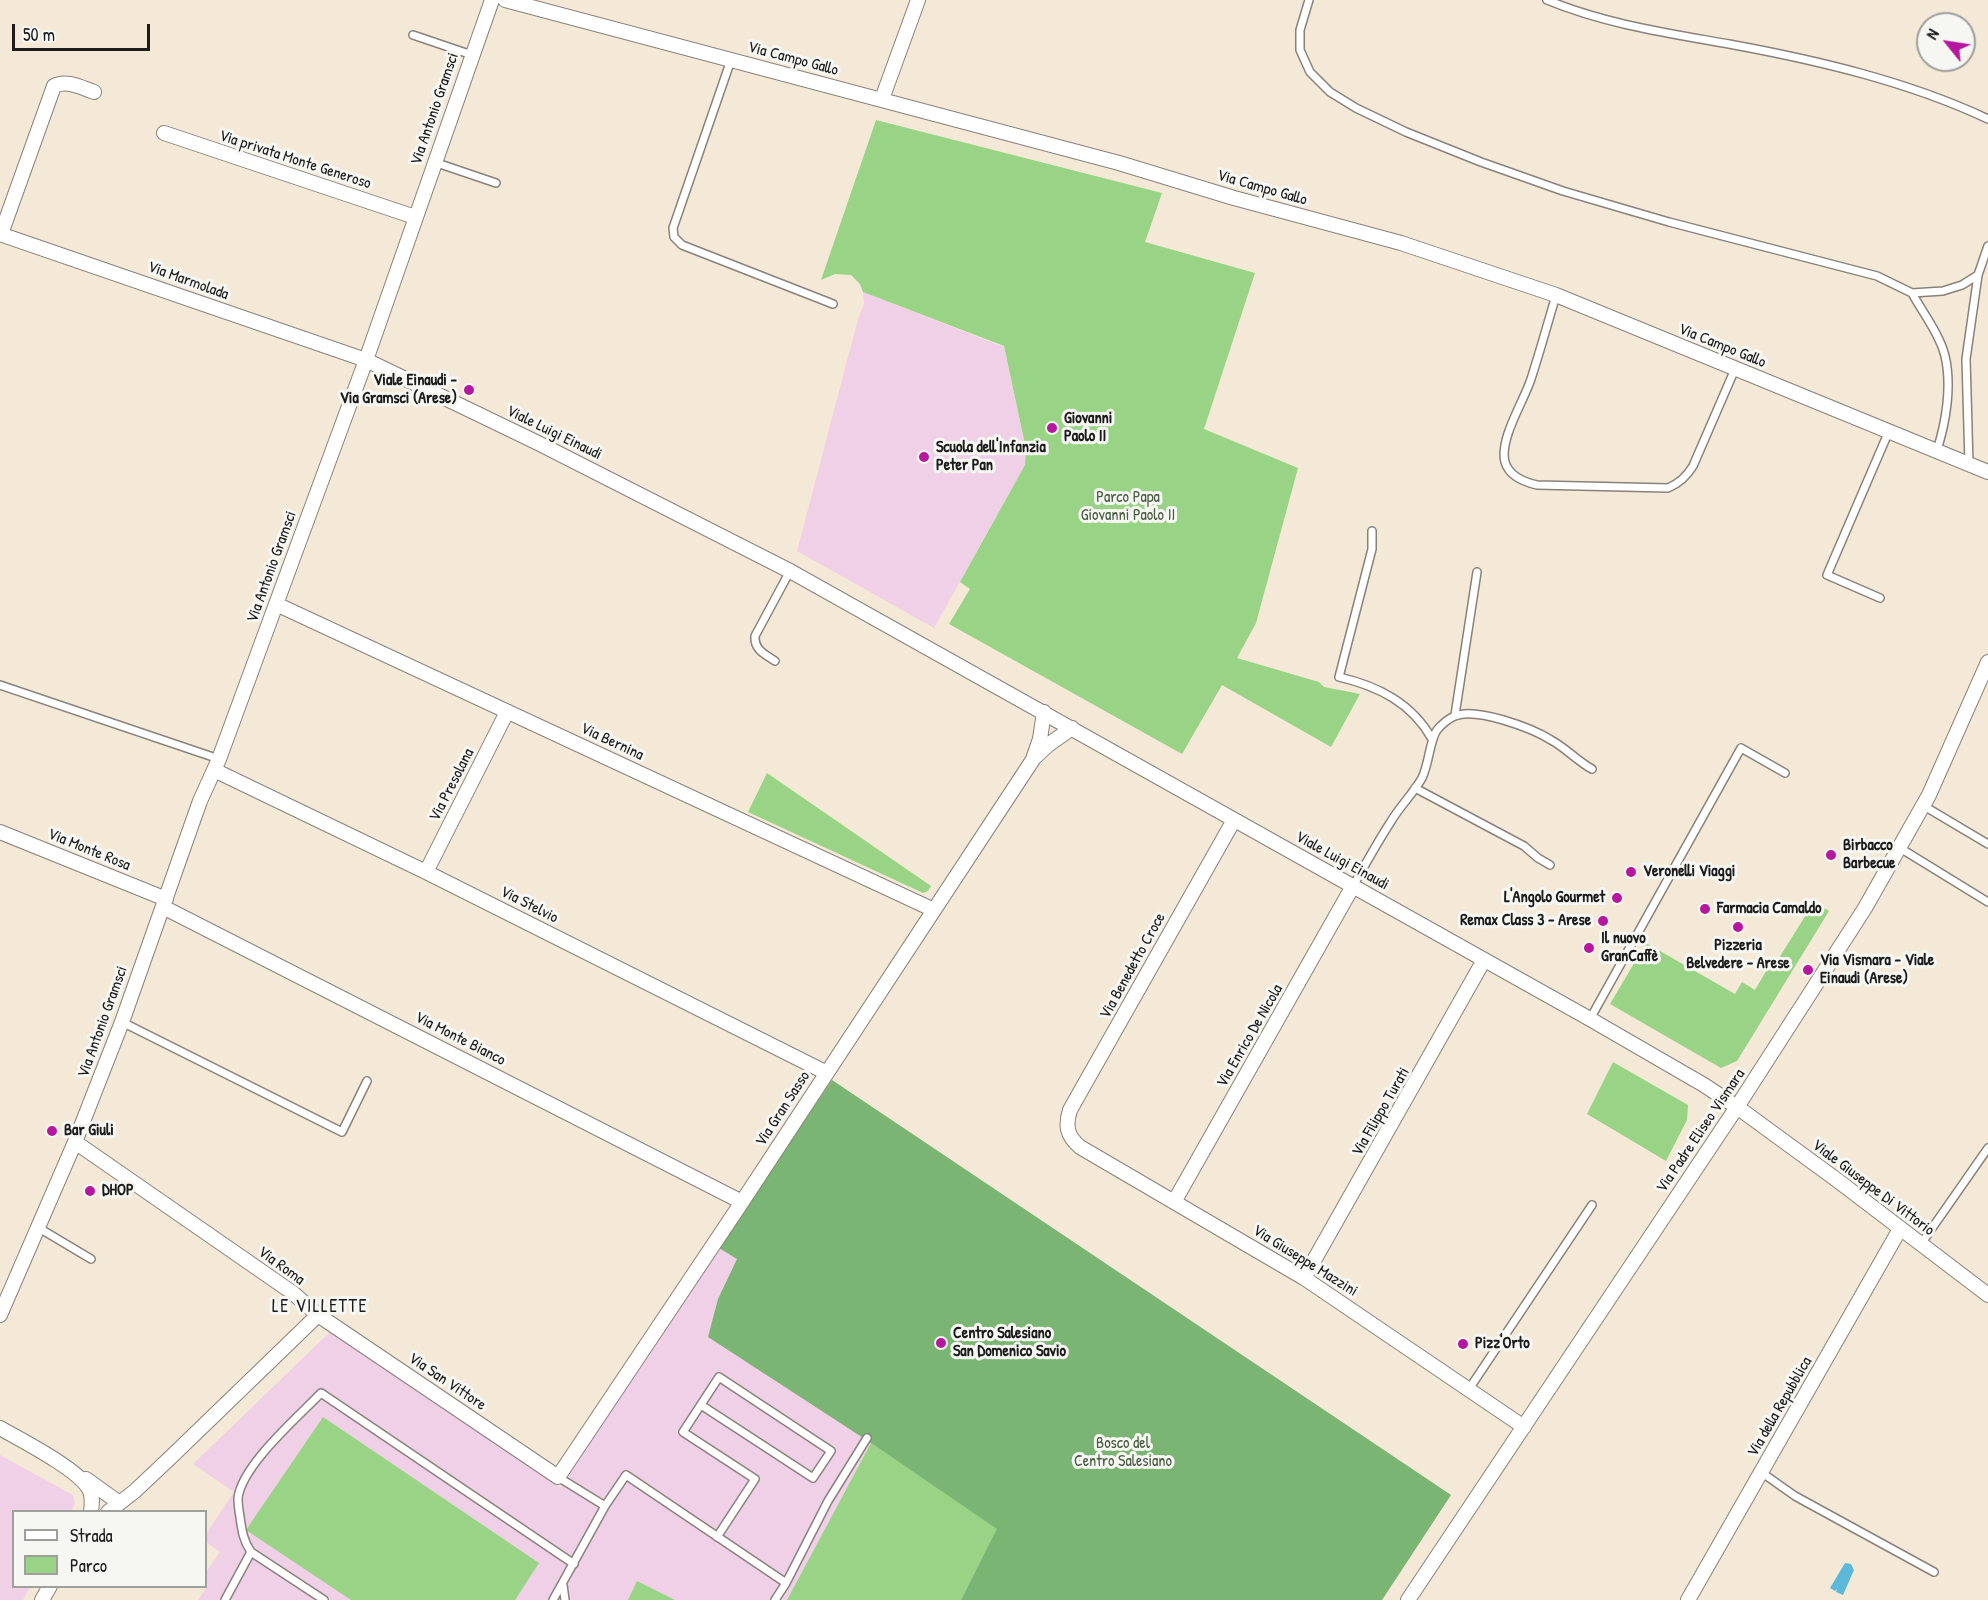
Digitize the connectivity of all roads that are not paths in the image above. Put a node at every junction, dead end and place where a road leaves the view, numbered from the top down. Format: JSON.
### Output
{"nodes":[{"id":1,"x":492,"y":0,"type":"edge"},
{"id":2,"x":505,"y":0,"type":"edge"},
{"id":3,"x":918,"y":0,"type":"edge"},
{"id":4,"x":1308,"y":0,"type":"edge"},
{"id":5,"x":1547,"y":0,"type":"edge"},
{"id":6,"x":413,"y":35,"type":"dead end"},
{"id":7,"x":471,"y":55,"type":"junction"},
{"id":8,"x":731,"y":60,"type":"junction"},
{"id":9,"x":94,"y":92,"type":"dead end"},
{"id":10,"x":882,"y":99,"type":"junction"},
{"id":11,"x":1988,"y":119,"type":"edge"},
{"id":12,"x":164,"y":134,"type":"dead end"},
{"id":13,"x":434,"y":162,"type":"junction"},
{"id":14,"x":496,"y":183,"type":"dead end"},
{"id":15,"x":415,"y":217,"type":"junction"},
{"id":16,"x":1,"y":234,"type":"edge"},
{"id":17,"x":1988,"y":246,"type":"edge"},
{"id":18,"x":1978,"y":275,"type":"junction"},
{"id":19,"x":1912,"y":293,"type":"junction"},
{"id":20,"x":1556,"y":295,"type":"junction"},
{"id":21,"x":833,"y":304,"type":"dead end"},
{"id":22,"x":366,"y":360,"type":"junction"},
{"id":23,"x":1735,"y":369,"type":"junction"},
{"id":24,"x":1889,"y":431,"type":"junction"},
{"id":25,"x":1937,"y":450,"type":"junction"},
{"id":26,"x":1969,"y":464,"type":"junction"},
{"id":27,"x":1988,"y":472,"type":"edge"},
{"id":28,"x":1372,"y":531,"type":"dead end"},
{"id":29,"x":1477,"y":572,"type":"dead end"},
{"id":30,"x":789,"y":573,"type":"junction"},
{"id":31,"x":1880,"y":598,"type":"dead end"},
{"id":32,"x":276,"y":604,"type":"junction"},
{"id":33,"x":775,"y":661,"type":"dead end"},
{"id":34,"x":1988,"y":662,"type":"edge"},
{"id":35,"x":0,"y":686,"type":"edge"},
{"id":36,"x":507,"y":712,"type":"junction"},
{"id":37,"x":1044,"y":712,"type":"junction"},
{"id":38,"x":1455,"y":716,"type":"junction"},
{"id":39,"x":1072,"y":728,"type":"junction"},
{"id":40,"x":1432,"y":739,"type":"junction"},
{"id":41,"x":1034,"y":758,"type":"junction"},
{"id":42,"x":217,"y":765,"type":"junction"},
{"id":43,"x":1592,"y":769,"type":"dead end"},
{"id":44,"x":1785,"y":772,"type":"dead end"},
{"id":45,"x":1415,"y":788,"type":"junction"},
{"id":46,"x":1924,"y":806,"type":"junction"},
{"id":47,"x":1234,"y":820,"type":"junction"},
{"id":48,"x":0,"y":832,"type":"edge"},
{"id":49,"x":1988,"y":844,"type":"edge"},
{"id":50,"x":1900,"y":848,"type":"junction"},
{"id":51,"x":1550,"y":865,"type":"dead end"},
{"id":52,"x":426,"y":872,"type":"junction"},
{"id":53,"x":1353,"y":886,"type":"junction"},
{"id":54,"x":1988,"y":902,"type":"edge"},
{"id":55,"x":164,"y":903,"type":"junction"},
{"id":56,"x":934,"y":910,"type":"junction"},
{"id":57,"x":1484,"y":960,"type":"junction"},
{"id":58,"x":1590,"y":1019,"type":"junction"},
{"id":59,"x":122,"y":1022,"type":"junction"},
{"id":60,"x":827,"y":1073,"type":"junction"},
{"id":61,"x":367,"y":1081,"type":"dead end"},
{"id":62,"x":1737,"y":1107,"type":"junction"},
{"id":63,"x":1067,"y":1129,"type":"joint"},
{"id":64,"x":75,"y":1142,"type":"junction"},
{"id":65,"x":1988,"y":1148,"type":"edge"},
{"id":66,"x":742,"y":1202,"type":"junction"},
{"id":67,"x":1174,"y":1202,"type":"junction"},
{"id":68,"x":1592,"y":1205,"type":"dead end"},
{"id":69,"x":39,"y":1228,"type":"junction"},
{"id":70,"x":1900,"y":1229,"type":"junction"},
{"id":71,"x":1921,"y":1244,"type":"junction"},
{"id":72,"x":91,"y":1259,"type":"dead end"},
{"id":73,"x":1304,"y":1278,"type":"junction"},
{"id":74,"x":1988,"y":1296,"type":"edge"},
{"id":75,"x":1,"y":1312,"type":"edge"},
{"id":76,"x":318,"y":1315,"type":"junction"},
{"id":77,"x":1469,"y":1389,"type":"junction"},
{"id":78,"x":701,"y":1405,"type":"junction"},
{"id":79,"x":1524,"y":1426,"type":"junction"},
{"id":80,"x":0,"y":1428,"type":"edge"},
{"id":81,"x":867,"y":1438,"type":"dead end"},
{"id":82,"x":73,"y":1472,"type":"junction"},
{"id":83,"x":1761,"y":1472,"type":"junction"},
{"id":84,"x":558,"y":1477,"type":"junction"},
{"id":85,"x":605,"y":1506,"type":"junction"},
{"id":86,"x":113,"y":1507,"type":"edge"},
{"id":87,"x":91,"y":1510,"type":"edge"},
{"id":88,"x":717,"y":1537,"type":"junction"},
{"id":89,"x":251,"y":1552,"type":"junction"},
{"id":90,"x":574,"y":1564,"type":"junction"},
{"id":91,"x":1934,"y":1572,"type":"dead end"},
{"id":92,"x":786,"y":1583,"type":"junction"},
{"id":93,"x":562,"y":1584,"type":"junction"},
{"id":94,"x":225,"y":1600,"type":"edge"},
{"id":95,"x":324,"y":1600,"type":"edge"},
{"id":96,"x":553,"y":1600,"type":"edge"},
{"id":97,"x":565,"y":1600,"type":"edge"},
{"id":98,"x":775,"y":1600,"type":"edge"},
{"id":99,"x":1408,"y":1600,"type":"edge"},
{"id":100,"x":1688,"y":1600,"type":"edge"}],
"edges":[{"from":1,"to":7,"type":"street","name":"Via Antonio Gramsci"},
{"from":2,"to":8,"type":"street","name":"Via Campo Gallo"},
{"from":3,"to":10,"type":"street"},
{"from":4,"to":19,"type":"lane"},
{"from":5,"to":11,"type":"lane"},
{"from":6,"to":7,"type":"lane"},
{"from":7,"to":13,"type":"street","name":"Via Antonio Gramsci"},
{"from":8,"to":10,"type":"street","name":"Via Campo Gallo"},
{"from":8,"to":21,"type":"lane"},
{"from":9,"to":16,"type":"street"},
{"from":10,"to":20,"type":"street","name":"Via Campo Gallo"},
{"from":12,"to":15,"type":"street","name":"Via privata Monte Generoso"},
{"from":13,"to":14,"type":"lane"},
{"from":13,"to":15,"type":"street","name":"Via Antonio Gramsci"},
{"from":15,"to":22,"type":"street","name":"Via Antonio Gramsci"},
{"from":16,"to":22,"type":"street","name":"Via Marmolada"},
{"from":17,"to":18,"type":"lane"},
{"from":18,"to":19,"type":"lane"},
{"from":18,"to":26,"type":"lane"},
{"from":19,"to":25,"type":"lane"},
{"from":20,"to":23,"type":"street","name":"Via Campo Gallo"},
{"from":20,"to":23,"type":"lane"},
{"from":22,"to":30,"type":"street","name":"Viale Luigi Einaudi"},
{"from":22,"to":32,"type":"street","name":"Via Antonio Gramsci"},
{"from":23,"to":24,"type":"street","name":"Via Campo Gallo"},
{"from":24,"to":25,"type":"street","name":"Via Campo Gallo"},
{"from":24,"to":31,"type":"lane"},
{"from":25,"to":26,"type":"street","name":"Via Campo Gallo"},
{"from":26,"to":27,"type":"street","name":"Via Campo Gallo"},
{"from":28,"to":40,"type":"lane"},
{"from":29,"to":38,"type":"lane"},
{"from":30,"to":33,"type":"lane"},
{"from":30,"to":37,"type":"street","name":"Viale Luigi Einaudi"},
{"from":32,"to":36,"type":"street","name":"Via Bernina"},
{"from":32,"to":42,"type":"street","name":"Via Antonio Gramsci"},
{"from":34,"to":46,"type":"street","name":"Via Padre Eliseo Vismara"},
{"from":35,"to":42,"type":"lane"},
{"from":36,"to":52,"type":"street","name":"Via Presolana"},
{"from":36,"to":56,"type":"street","name":"Via Bernina"},
{"from":37,"to":39,"type":"street","name":"Viale Luigi Einaudi"},
{"from":37,"to":41,"type":"street","name":"Via Gran Sasso"},
{"from":38,"to":40,"type":"lane"},
{"from":38,"to":43,"type":"lane"},
{"from":39,"to":41,"type":"street","name":"Via Gran Sasso"},
{"from":39,"to":47,"type":"street","name":"Viale Luigi Einaudi"},
{"from":40,"to":45,"type":"lane"},
{"from":41,"to":56,"type":"street","name":"Via Gran Sasso"},
{"from":42,"to":52,"type":"street","name":"Via Stelvio"},
{"from":42,"to":55,"type":"street","name":"Via Antonio Gramsci"},
{"from":44,"to":58,"type":"lane"},
{"from":45,"to":51,"type":"lane"},
{"from":45,"to":53,"type":"lane"},
{"from":46,"to":49,"type":"lane"},
{"from":46,"to":50,"type":"street","name":"Via Padre Eliseo Vismara"},
{"from":47,"to":53,"type":"street","name":"Viale Luigi Einaudi"},
{"from":47,"to":63,"type":"street","name":"Via Benedetto Croce"},
{"from":48,"to":55,"type":"street","name":"Via Monte Rosa"},
{"from":50,"to":54,"type":"lane"},
{"from":50,"to":62,"type":"street","name":"Via Padre Eliseo Vismara"},
{"from":52,"to":60,"type":"street","name":"Via Stelvio"},
{"from":53,"to":57,"type":"street","name":"Viale Luigi Einaudi"},
{"from":53,"to":67,"type":"street","name":"Via Enrico De Nicola"},
{"from":55,"to":59,"type":"street","name":"Via Antonio Gramsci"},
{"from":55,"to":66,"type":"street","name":"Via Monte Bianco"},
{"from":56,"to":60,"type":"street","name":"Via Gran Sasso"},
{"from":57,"to":58,"type":"street","name":"Viale Luigi Einaudi"},
{"from":57,"to":73,"type":"street","name":"Via Filippo Turati"},
{"from":58,"to":62,"type":"street","name":"Viale Luigi Einaudi"},
{"from":59,"to":61,"type":"lane"},
{"from":59,"to":64,"type":"street","name":"Via Antonio Gramsci"},
{"from":60,"to":66,"type":"street","name":"Via Gran Sasso"},
{"from":62,"to":70,"type":"street","name":"Viale Giuseppe Di Vittorio"},
{"from":62,"to":79,"type":"street","name":"Via Padre Eliseo Vismara"},
{"from":63,"to":67,"type":"street","name":"Via Giuseppe Mazzini"},
{"from":64,"to":69,"type":"street","name":"Via Antonio Gramsci"},
{"from":64,"to":76,"type":"street","name":"Via Roma"},
{"from":65,"to":71,"type":"lane"},
{"from":66,"to":84,"type":"street","name":"Via Gran Sasso"},
{"from":67,"to":73,"type":"street","name":"Via Giuseppe Mazzini"},
{"from":68,"to":77,"type":"lane"},
{"from":69,"to":72,"type":"lane"},
{"from":69,"to":75,"type":"street","name":"Via Antonio Gramsci"},
{"from":70,"to":71,"type":"street","name":"Viale Giuseppe Di Vittorio"},
{"from":70,"to":83,"type":"street","name":"Via della Repubblica"},
{"from":71,"to":74,"type":"street","name":"Viale Giuseppe Di Vittorio"},
{"from":73,"to":77,"type":"street","name":"Via Giuseppe Mazzini"},
{"from":76,"to":84,"type":"street","name":"Via San Vittore"},
{"from":76,"to":86,"type":"street"},
{"from":77,"to":79,"type":"street","name":"Via Giuseppe Mazzini"},
{"from":78,"to":78,"type":"lane"},
{"from":78,"to":88,"type":"lane"},
{"from":79,"to":99,"type":"street","name":"Via Padre Eliseo Vismara"},
{"from":80,"to":82,"type":"street"},
{"from":81,"to":92,"type":"lane"},
{"from":82,"to":86,"type":"street"},
{"from":82,"to":87,"type":"street"},
{"from":83,"to":91,"type":"lane"},
{"from":83,"to":100,"type":"street","name":"Via della Repubblica"},
{"from":84,"to":85,"type":"lane"},
{"from":85,"to":88,"type":"lane"},
{"from":85,"to":90,"type":"lane"},
{"from":88,"to":92,"type":"lane"},
{"from":89,"to":90,"type":"lane"},
{"from":89,"to":94,"type":"lane"},
{"from":89,"to":95,"type":"lane"},
{"from":90,"to":93,"type":"lane"},
{"from":92,"to":98,"type":"lane"},
{"from":93,"to":96,"type":"lane"},
{"from":93,"to":97,"type":"lane"}]}
